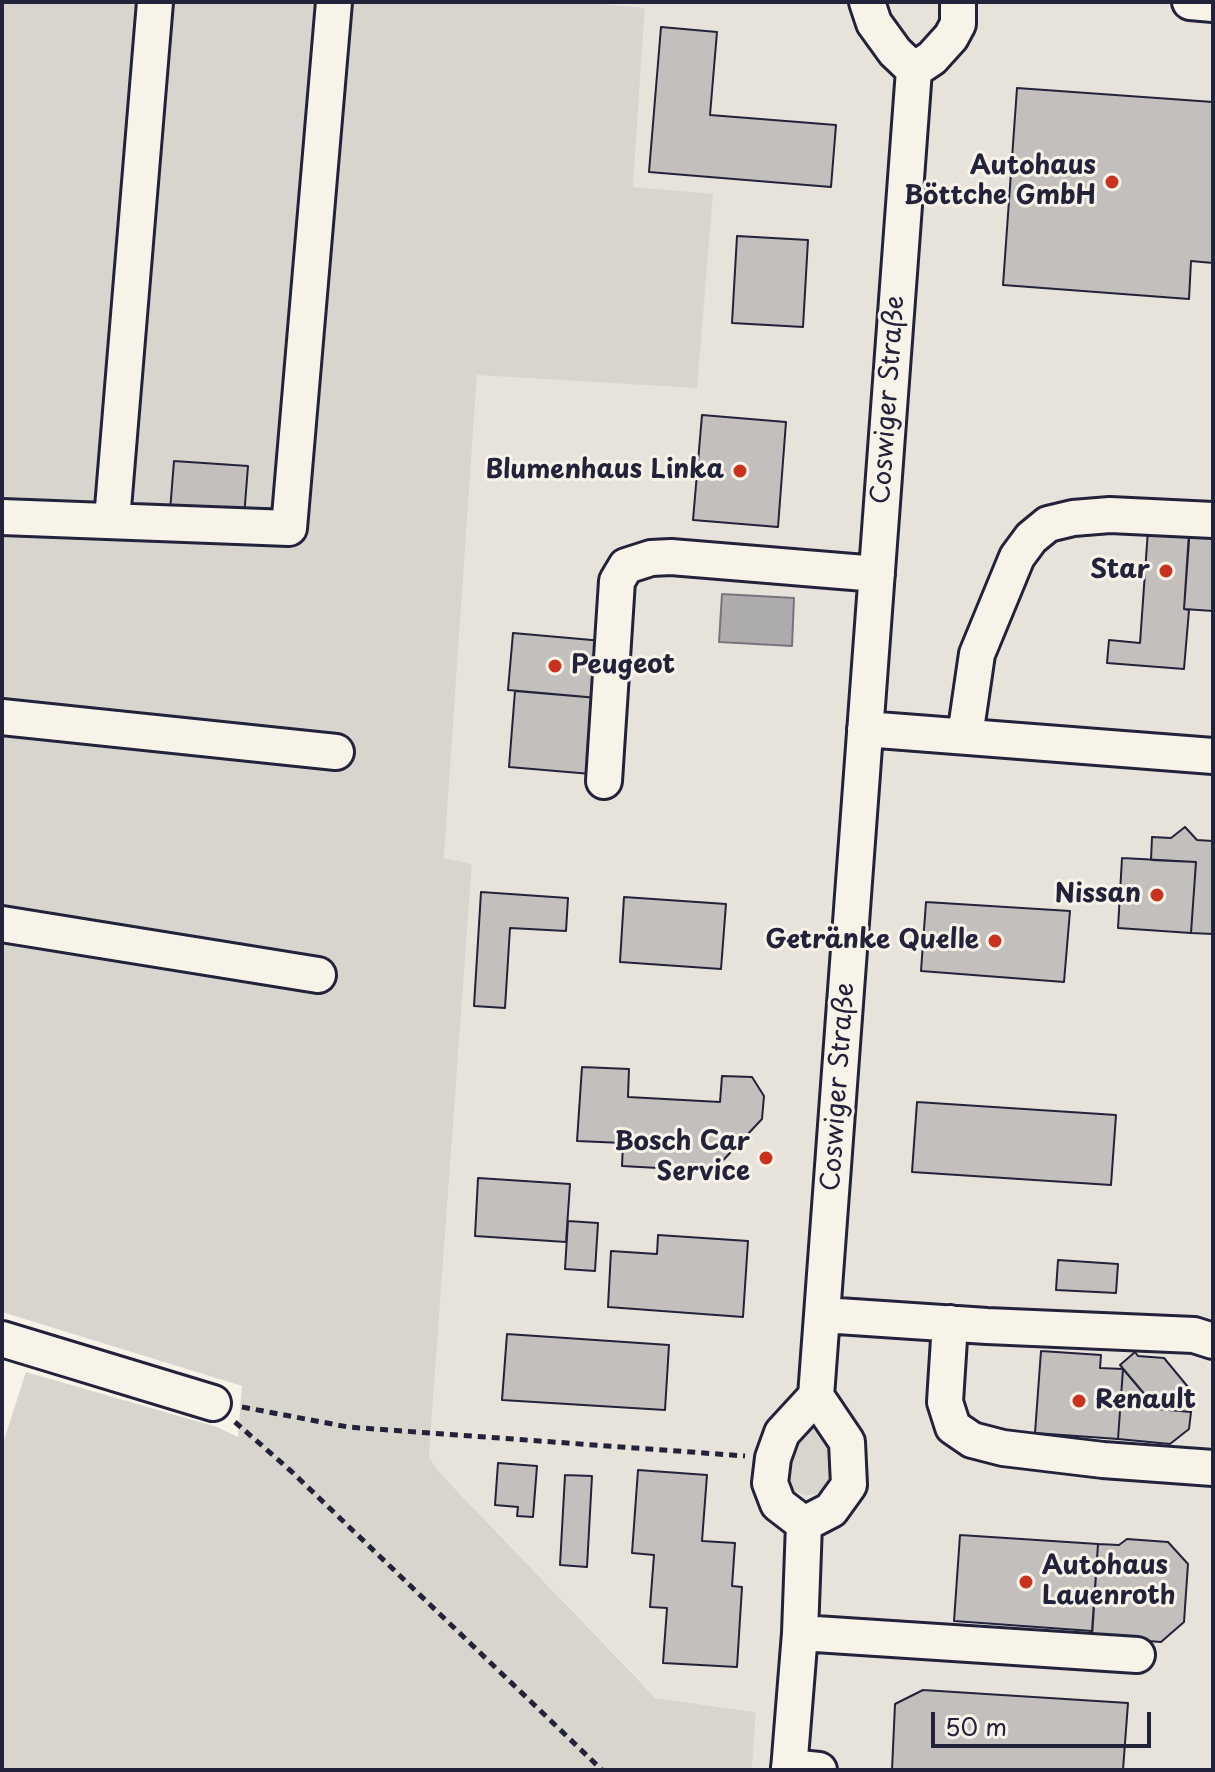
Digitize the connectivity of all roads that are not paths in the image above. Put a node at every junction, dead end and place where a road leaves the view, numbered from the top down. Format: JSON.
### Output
{"nodes":[{"id":1,"x":155,"y":2,"type":"edge"},
{"id":2,"x":334,"y":2,"type":"edge"},
{"id":3,"x":867,"y":2,"type":"edge"},
{"id":4,"x":958,"y":2,"type":"edge"},
{"id":5,"x":1190,"y":2,"type":"edge"},
{"id":6,"x":1213,"y":4,"type":"edge"},
{"id":7,"x":914,"y":70,"type":"junction"},
{"id":8,"x":2,"y":517,"type":"edge"},
{"id":9,"x":112,"y":520,"type":"junction"},
{"id":10,"x":1213,"y":520,"type":"edge"},
{"id":11,"x":877,"y":574,"type":"junction"},
{"id":12,"x":2,"y":717,"type":"edge"},
{"id":13,"x":865,"y":729,"type":"junction"},
{"id":14,"x":965,"y":736,"type":"junction"},
{"id":15,"x":336,"y":752,"type":"dead end"},
{"id":16,"x":1213,"y":756,"type":"edge"},
{"id":17,"x":604,"y":781,"type":"dead end"},
{"id":18,"x":2,"y":924,"type":"edge"},
{"id":19,"x":318,"y":975,"type":"dead end"},
{"id":20,"x":823,"y":1315,"type":"junction"},
{"id":21,"x":950,"y":1323,"type":"junction"},
{"id":22,"x":2,"y":1339,"type":"edge"},
{"id":23,"x":1213,"y":1341,"type":"edge"},
{"id":24,"x":816,"y":1396,"type":"junction"},
{"id":25,"x":213,"y":1403,"type":"road end"},
{"id":26,"x":1213,"y":1468,"type":"edge"},
{"id":27,"x":804,"y":1524,"type":"junction"},
{"id":28,"x":800,"y":1633,"type":"junction"},
{"id":29,"x":1137,"y":1655,"type":"dead end"},
{"id":30,"x":799,"y":1769,"type":"edge"}],
"edges":[{"from":1,"to":9,"type":"street"},
{"from":2,"to":9,"type":"street"},
{"from":3,"to":7,"type":"street"},
{"from":4,"to":7,"type":"street"},
{"from":5,"to":6,"type":"street"},
{"from":7,"to":11,"type":"street","name":"Coswiger Straße"},
{"from":8,"to":9,"type":"street"},
{"from":10,"to":14,"type":"street"},
{"from":11,"to":13,"type":"street","name":"Coswiger Straße"},
{"from":11,"to":17,"type":"street"},
{"from":12,"to":15,"type":"street"},
{"from":13,"to":14,"type":"street"},
{"from":13,"to":20,"type":"street","name":"Coswiger Straße"},
{"from":14,"to":16,"type":"street"},
{"from":18,"to":19,"type":"street"},
{"from":20,"to":21,"type":"street"},
{"from":20,"to":24,"type":"street","name":"Coswiger Straße"},
{"from":21,"to":23,"type":"street"},
{"from":21,"to":26,"type":"street"},
{"from":22,"to":25,"type":"street"},
{"from":24,"to":27,"type":"street"},
{"from":24,"to":27,"type":"street"},
{"from":27,"to":28,"type":"street"},
{"from":28,"to":29,"type":"street"},
{"from":28,"to":30,"type":"street"}]}
